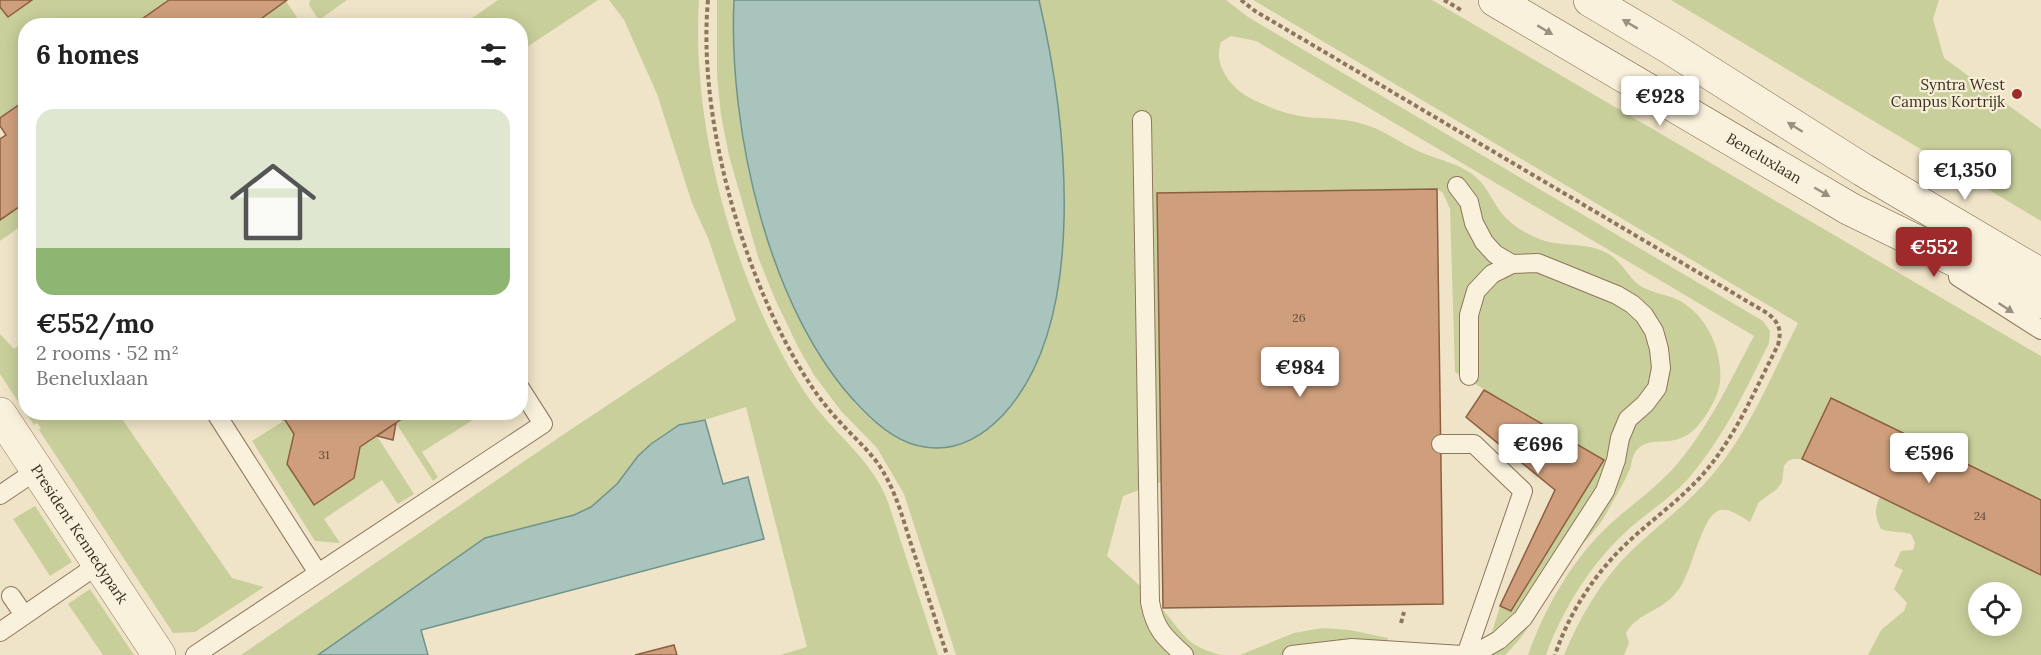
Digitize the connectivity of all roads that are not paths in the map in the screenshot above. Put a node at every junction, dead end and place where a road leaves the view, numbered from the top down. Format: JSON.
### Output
{"nodes":[{"id":1,"x":1495,"y":0,"type":"edge"},
{"id":2,"x":1590,"y":0,"type":"edge"},
{"id":3,"x":1142,"y":120,"type":"dead end"},
{"id":4,"x":1457,"y":186,"type":"dead end"},
{"id":5,"x":1850,"y":209,"type":"junction"},
{"id":6,"x":1512,"y":264,"type":"junction"},
{"id":7,"x":2041,"y":275,"type":"edge"},
{"id":8,"x":2041,"y":302,"type":"edge"},
{"id":9,"x":2041,"y":330,"type":"edge"},
{"id":10,"x":1469,"y":376,"type":"dead end"},
{"id":11,"x":528,"y":401,"type":"edge"},
{"id":12,"x":0,"y":414,"type":"edge"},
{"id":13,"x":220,"y":420,"type":"edge"},
{"id":14,"x":1441,"y":444,"type":"dead end"},
{"id":15,"x":37,"y":471,"type":"junction"},
{"id":16,"x":0,"y":495,"type":"edge"},
{"id":17,"x":99,"y":564,"type":"junction"},
{"id":18,"x":318,"y":573,"type":"junction"},
{"id":19,"x":11,"y":596,"type":"dead end"},
{"id":20,"x":24,"y":615,"type":"junction"},
{"id":21,"x":0,"y":632,"type":"edge"},
{"id":22,"x":159,"y":655,"type":"edge"},
{"id":23,"x":195,"y":655,"type":"edge"},
{"id":24,"x":1184,"y":655,"type":"edge"},
{"id":25,"x":1292,"y":655,"type":"edge"},
{"id":26,"x":1465,"y":655,"type":"edge"}],
"edges":[{"from":1,"to":5,"type":"main road","name":"Beneluxlaan","one_way":true},
{"from":7,"to":2,"type":"main road","one_way":true},
{"from":3,"to":24,"type":"lane"},
{"from":4,"to":6,"type":"lane"},
{"from":5,"to":8,"type":"main road","name":"Beneluxlaan"},
{"from":5,"to":9,"type":"lane","one_way":true},
{"from":6,"to":10,"type":"lane"},
{"from":6,"to":26,"type":"lane"},
{"from":11,"to":18,"type":"lane"},
{"from":12,"to":15,"type":"main road","name":"President Kennedypark"},
{"from":13,"to":18,"type":"lane"},
{"from":14,"to":26,"type":"lane"},
{"from":15,"to":16,"type":"lane"},
{"from":15,"to":17,"type":"main road","name":"President Kennedypark"},
{"from":17,"to":20,"type":"lane"},
{"from":17,"to":22,"type":"main road","name":"President Kennedypark"},
{"from":18,"to":23,"type":"lane"},
{"from":19,"to":20,"type":"lane"},
{"from":20,"to":21,"type":"lane"},
{"from":25,"to":26,"type":"lane"}]}
